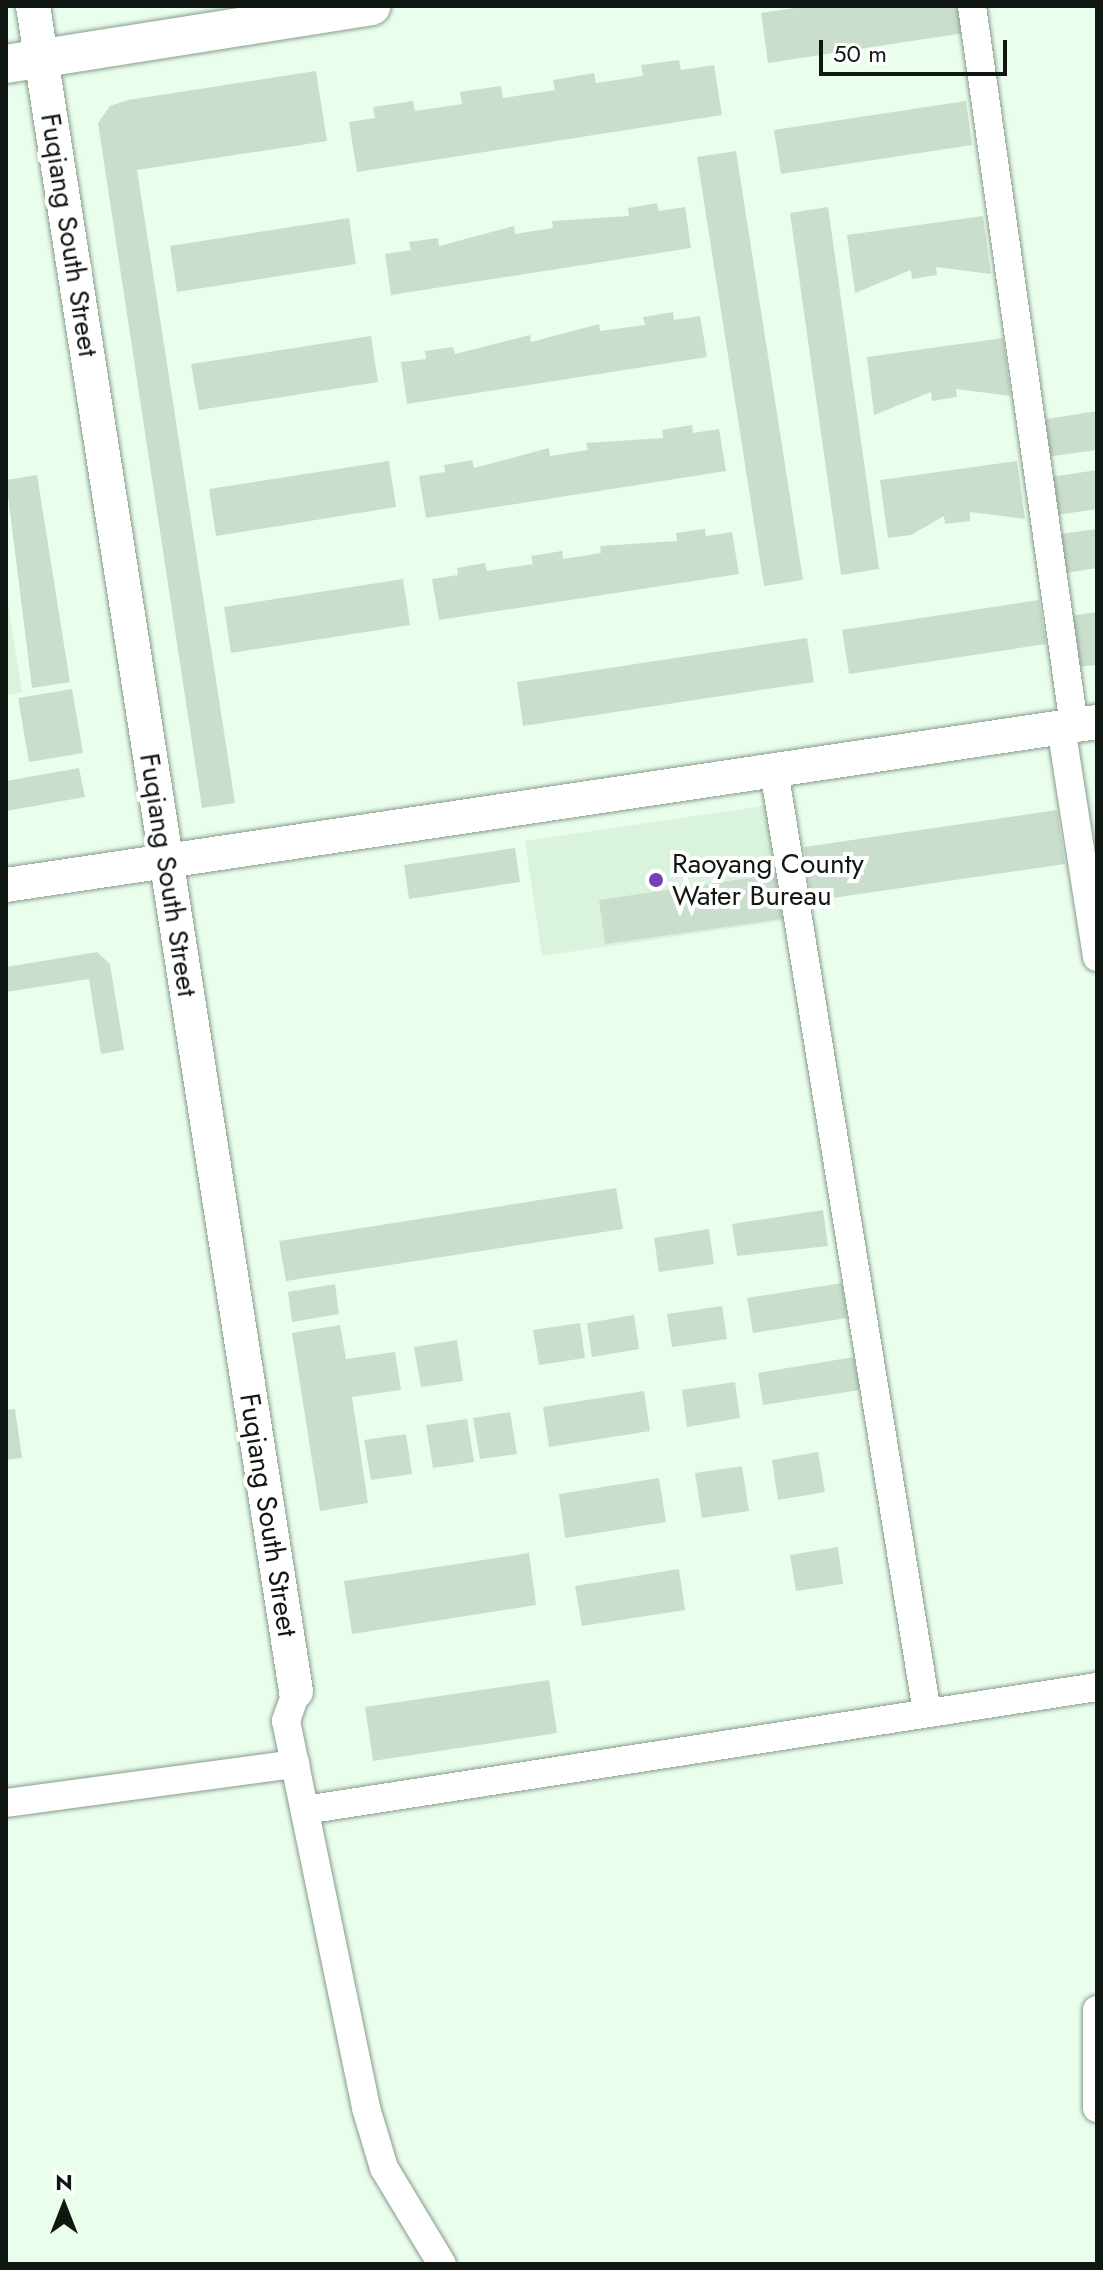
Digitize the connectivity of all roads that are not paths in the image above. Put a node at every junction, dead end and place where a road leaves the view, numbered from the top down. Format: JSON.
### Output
{"nodes":[{"id":1,"x":33,"y":6,"type":"edge"},
{"id":2,"x":371,"y":6,"type":"edge"},
{"id":3,"x":972,"y":6,"type":"edge"},
{"id":4,"x":24,"y":61,"type":"edge"},
{"id":5,"x":1077,"y":725,"type":"edge"},
{"id":6,"x":774,"y":770,"type":"junction"},
{"id":7,"x":166,"y":861,"type":"junction"},
{"id":8,"x":6,"y":885,"type":"edge"},
{"id":9,"x":1097,"y":957,"type":"edge"},
{"id":10,"x":1097,"y":1687,"type":"edge"},
{"id":11,"x":296,"y":1692,"type":"joint"},
{"id":12,"x":927,"y":1713,"type":"junction"},
{"id":13,"x":295,"y":1764,"type":"junction"},
{"id":14,"x":6,"y":1803,"type":"edge"},
{"id":15,"x":305,"y":1810,"type":"junction"},
{"id":16,"x":1097,"y":2010,"type":"edge"},
{"id":17,"x":1097,"y":2108,"type":"edge"},
{"id":18,"x":442,"y":2264,"type":"edge"}],
"edges":[{"from":1,"to":4,"type":"street","name":"Fuqiang South Street"},
{"from":2,"to":4,"type":"main road"},
{"from":3,"to":5,"type":"street"},
{"from":4,"to":7,"type":"street","name":"Fuqiang South Street"},
{"from":5,"to":6,"type":"street"},
{"from":5,"to":9,"type":"street"},
{"from":6,"to":7,"type":"street"},
{"from":6,"to":12,"type":"street"},
{"from":7,"to":8,"type":"street"},
{"from":7,"to":11,"type":"street","name":"Fuqiang South Street"},
{"from":10,"to":12,"type":"street"},
{"from":11,"to":13,"type":"street"},
{"from":12,"to":15,"type":"street"},
{"from":13,"to":14,"type":"street"},
{"from":13,"to":15,"type":"street"},
{"from":15,"to":18,"type":"street"},
{"from":16,"to":17,"type":"street"}]}
